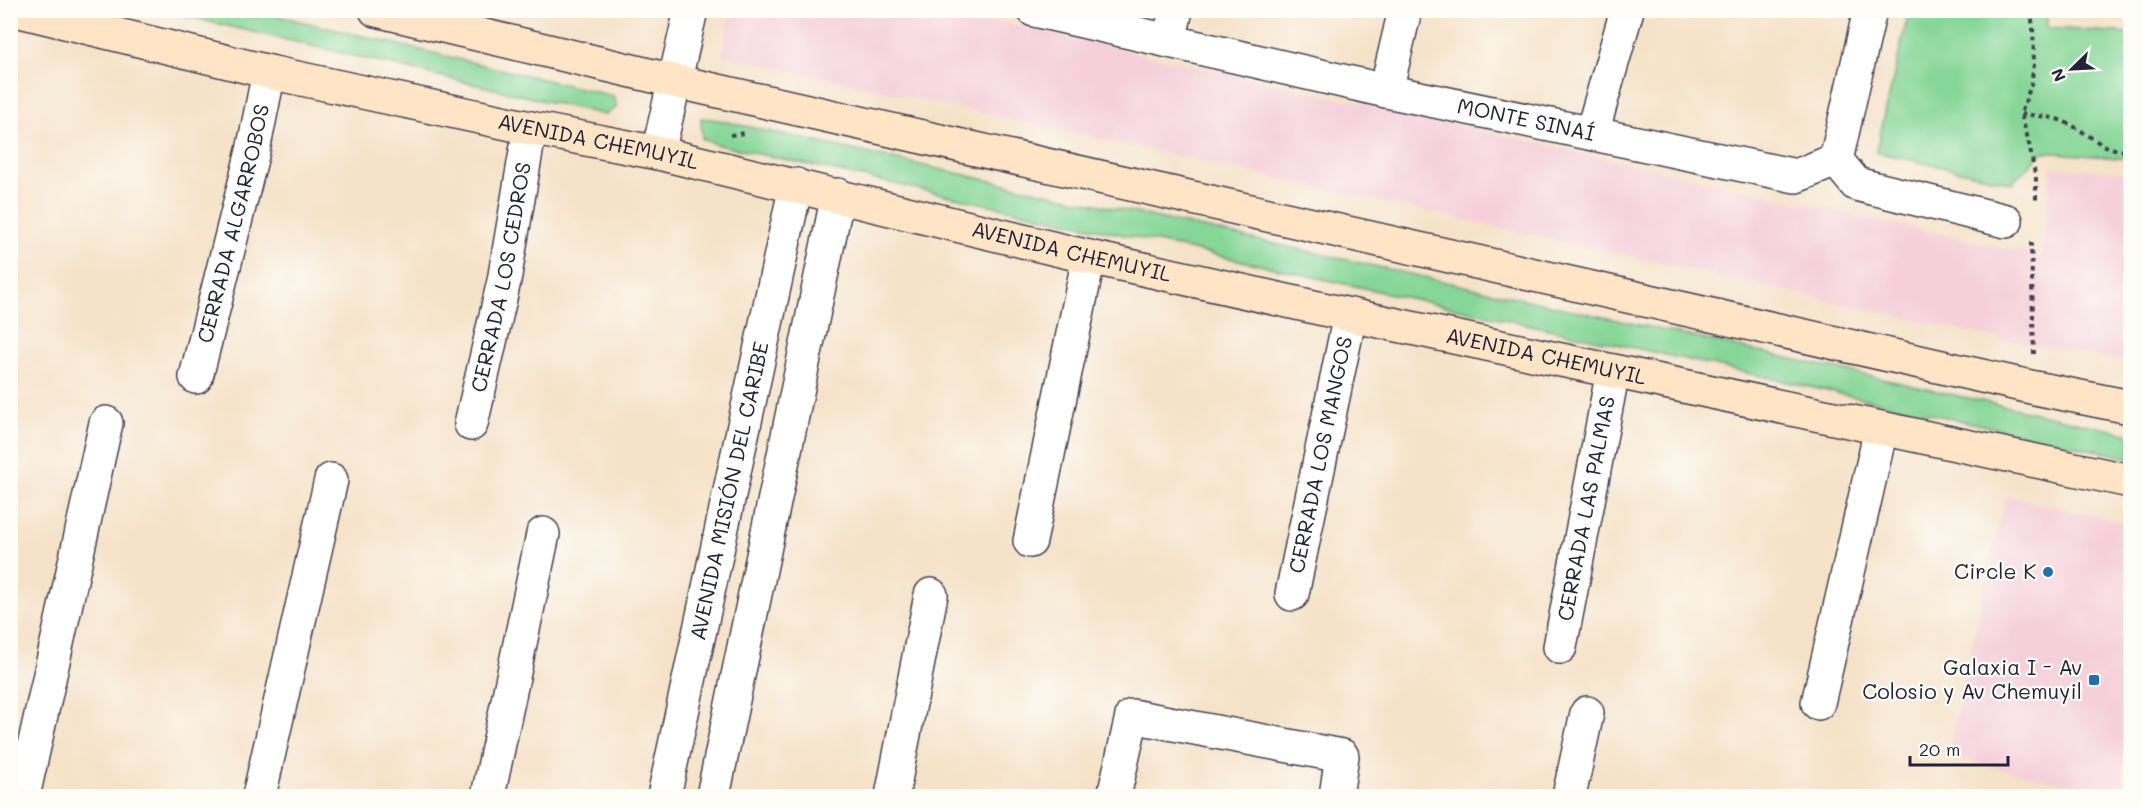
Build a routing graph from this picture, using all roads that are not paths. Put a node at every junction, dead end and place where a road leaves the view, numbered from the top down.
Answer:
1 (16, 10) edge
2 (376, 10) edge
3 (691, 10) edge
4 (1034, 10) edge
5 (1405, 10) edge
6 (1626, 10) edge
7 (1870, 10) edge
8 (1173, 26) edge
9 (269, 72) junction
10 (674, 81) junction
11 (1386, 91) junction
12 (530, 128) junction
13 (1593, 133) junction
14 (657, 153) junction
15 (1836, 160) junction
16 (796, 185) junction
17 (838, 195) junction
18 (2006, 221) dead end
19 (1089, 257) junction
20 (1350, 315) junction
21 (1613, 371) junction
22 (196, 377) dead end
23 (2130, 407) edge
24 (106, 423) dead end
25 (471, 424) dead end
26 (1881, 429) junction
27 (331, 480) dead end
28 (2130, 481) edge
29 (543, 534) dead end
30 (1030, 541) dead end
31 (1292, 594) dead end
32 (931, 595) dead end
33 (1560, 647) dead end
34 (1818, 703) dead end
35 (1587, 713) dead end
36 (23, 796) edge
37 (259, 796) edge
38 (488, 796) edge
39 (664, 796) edge
40 (713, 796) edge
41 (892, 796) edge
42 (1114, 796) edge
43 (1336, 796) edge
44 (1569, 796) edge

1 - 9 main road, AVENIDA CHEMUYIL
2 - 10 main road
3 - 10 street
4 - 8 street, MONTE SINAÍ
5 - 11 street
6 - 13 street
7 - 15 street
8 - 11 street, MONTE SINAÍ
9 - 12 main road, AVENIDA CHEMUYIL
9 - 22 street, CERRADA ALGARROBOS
10 - 14 street
10 - 23 main road
11 - 13 street, MONTE SINAÍ
12 - 14 main road, AVENIDA CHEMUYIL
12 - 25 street, CERRADA LOS CEDROS
13 - 15 street, MONTE SINAÍ
14 - 16 main road, AVENIDA CHEMUYIL
15 - 18 street
16 - 17 main road, AVENIDA CHEMUYIL
16 - 39 street, AVENIDA MISIÓN DEL CARIBE
17 - 19 main road, AVENIDA CHEMUYIL
17 - 40 street
19 - 20 main road, AVENIDA CHEMUYIL
19 - 30 street
20 - 21 main road, AVENIDA CHEMUYIL
20 - 31 street, CERRADA LOS MANGOS
21 - 26 main road, AVENIDA CHEMUYIL
21 - 33 street, CERRADA LAS PALMAS
24 - 36 street
26 - 28 main road, AVENIDA CHEMUYIL
26 - 34 street
27 - 37 street
29 - 38 street
32 - 41 street
35 - 44 street
42 - 43 street

